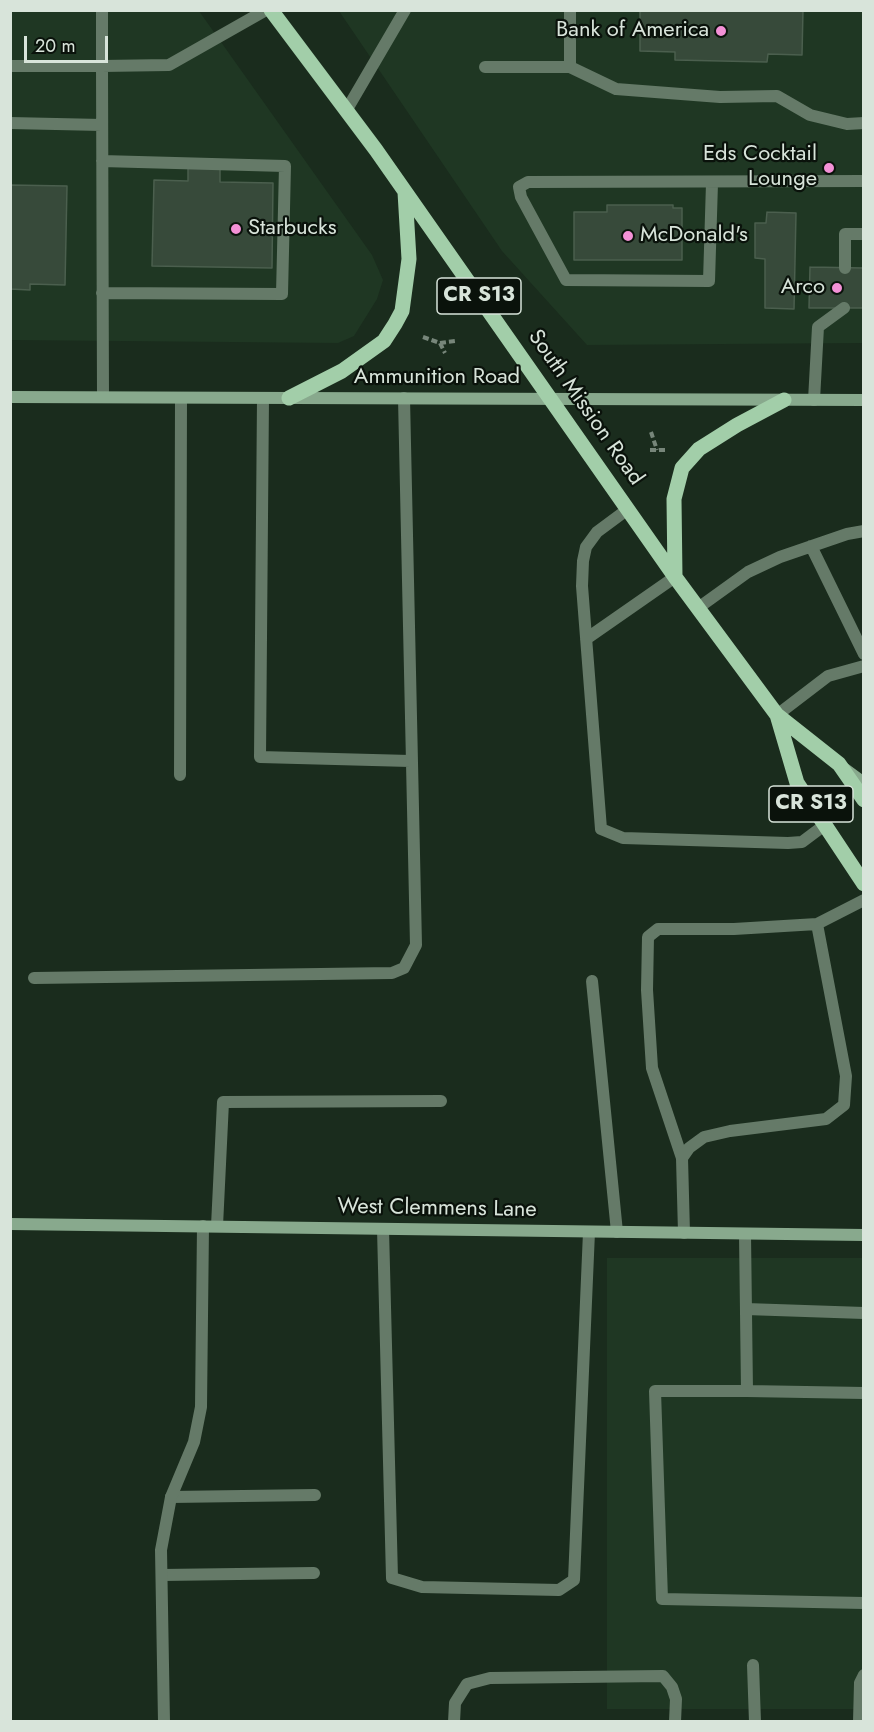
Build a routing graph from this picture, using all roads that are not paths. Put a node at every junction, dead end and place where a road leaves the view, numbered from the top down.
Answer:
1 (102, 10) edge
2 (266, 10) edge
3 (271, 10) edge
4 (405, 10) edge
5 (570, 10) edge
6 (10, 66) edge
7 (102, 66) junction
8 (485, 67) dead end
9 (570, 67) junction
10 (346, 111) junction
11 (10, 123) edge
12 (864, 123) edge
13 (102, 124) junction
14 (102, 161) junction
15 (864, 181) edge
16 (712, 183) junction
17 (405, 192) junction
18 (864, 234) edge
19 (845, 268) dead end
20 (102, 293) junction
21 (844, 308) dead end
22 (10, 397) edge
23 (103, 397) junction
24 (181, 398) junction
25 (263, 398) junction
26 (289, 398) junction
27 (404, 398) junction
28 (552, 400) junction
29 (784, 400) junction
30 (814, 400) junction
31 (864, 400) edge
32 (628, 509) junction
33 (864, 531) edge
34 (811, 546) junction
35 (675, 577) junction
36 (698, 608) junction
37 (586, 639) junction
38 (864, 654) edge
39 (864, 666) edge
40 (777, 715) junction
41 (410, 761) junction
42 (839, 764) junction
43 (180, 775) dead end
44 (864, 783) edge
45 (864, 800) edge
46 (826, 824) junction
47 (864, 884) edge
48 (864, 900) edge
49 (817, 924) junction
50 (34, 978) dead end
51 (592, 981) dead end
52 (441, 1101) dead end
53 (682, 1158) junction
54 (10, 1224) edge
55 (203, 1226) junction
56 (217, 1226) junction
57 (383, 1229) junction
58 (589, 1232) junction
59 (617, 1232) junction
60 (684, 1233) junction
61 (745, 1234) junction
62 (864, 1235) edge
63 (746, 1310) junction
64 (864, 1313) edge
65 (747, 1391) junction
66 (864, 1393) edge
67 (315, 1495) dead end
68 (171, 1497) junction
69 (314, 1573) dead end
70 (162, 1575) junction
71 (864, 1603) edge
72 (753, 1665) dead end
73 (864, 1675) edge
74 (164, 1722) edge
75 (454, 1722) edge
76 (675, 1722) edge
77 (755, 1722) edge
78 (859, 1722) edge

1 - 7 street
2 - 7 street
3 - 10 main road, South Mission Road / CR S13
4 - 10 street
5 - 9 street
6 - 7 street
7 - 13 street
8 - 9 street
9 - 12 street
10 - 17 main road, South Mission Road / CR S13
11 - 13 street
13 - 14 street
14 - 20 street
14 - 20 street
15 - 16 street
16 - 16 street
17 - 26 main road
17 - 28 main road, South Mission Road / CR S13
18 - 19 street
20 - 23 street
21 - 30 street
22 - 23 main road, Ammunition Road
23 - 24 main road, Ammunition Road
24 - 25 main road, Ammunition Road
24 - 43 street
25 - 26 main road, Ammunition Road
25 - 41 street
26 - 27 main road, Ammunition Road
27 - 28 main road, Ammunition Road
27 - 41 street
28 - 29 main road, Ammunition Road
28 - 32 main road, South Mission Road / CR S13
29 - 30 main road, Ammunition Road
29 - 35 main road
30 - 31 main road, Ammunition Road
32 - 35 main road, South Mission Road / CR S13
32 - 37 street
33 - 34 street
34 - 36 street
34 - 38 street
35 - 36 main road, South Mission Road / CR S13
35 - 37 street
36 - 40 main road, South Mission Road / CR S13
37 - 46 street
39 - 40 street
40 - 42 main road, South Mission Road / CR S13
40 - 46 main road, South Mission Road / CR S13
41 - 50 street
42 - 44 main road
42 - 45 main road, South Mission Road / CR S13
46 - 47 main road, South Mission Road / CR S13
48 - 49 street
49 - 53 street
49 - 53 street
51 - 59 street
52 - 56 street
53 - 60 street
54 - 55 main road, West Clemmens Lane
55 - 56 main road, West Clemmens Lane
55 - 68 street
56 - 57 main road, West Clemmens Lane
57 - 58 main road, West Clemmens Lane
57 - 58 street
58 - 59 main road, West Clemmens Lane
59 - 60 main road, West Clemmens Lane
60 - 61 main road, West Clemmens Lane
61 - 62 main road, West Clemmens Lane
61 - 63 street
63 - 64 street
63 - 65 street
65 - 66 street
65 - 71 street
67 - 68 street
68 - 70 street
69 - 70 street
70 - 74 street
72 - 77 street
73 - 78 street
75 - 76 street

